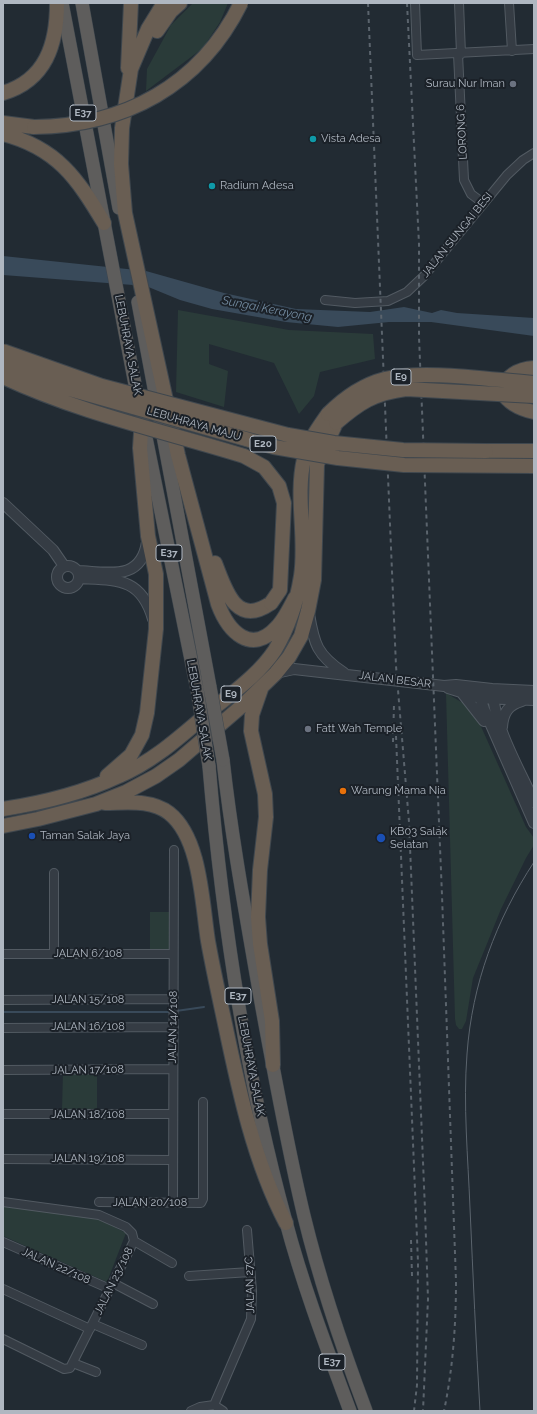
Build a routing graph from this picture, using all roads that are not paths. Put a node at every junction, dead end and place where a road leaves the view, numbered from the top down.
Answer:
1 (57, 3) edge
2 (62, 3) edge
3 (82, 3) edge
4 (131, 3) edge
5 (164, 3) edge
6 (180, 3) edge
7 (241, 3) edge
8 (415, 3) edge
9 (459, 3) edge
10 (509, 3) edge
11 (534, 49) edge
12 (512, 51) junction
13 (460, 54) junction
14 (128, 90) junction
15 (3, 93) edge
16 (3, 123) edge
17 (3, 134) edge
18 (534, 153) edge
19 (112, 166) junction
20 (483, 203) junction
21 (125, 213) junction
22 (104, 223) junction
23 (325, 300) dead end
24 (3, 351) edge
25 (3, 364) edge
26 (534, 368) edge
27 (3, 377) edge
28 (534, 383) edge
29 (164, 394) junction
30 (534, 396) edge
31 (534, 412) edge
32 (142, 417) junction
33 (162, 436) junction
34 (534, 451) edge
35 (534, 466) edge
36 (3, 503) edge
37 (198, 524) junction
38 (148, 536) junction
39 (309, 553) junction
40 (64, 566) junction
41 (78, 575) junction
42 (295, 598) junction
43 (308, 611) junction
44 (156, 628) junction
45 (276, 673) junction
46 (345, 674) junction
47 (444, 686) junction
48 (261, 687) junction
49 (534, 691) edge
50 (462, 693) junction
51 (480, 693) junction
52 (492, 694) junction
53 (530, 700) edge
54 (498, 732) junction
55 (96, 785) junction
56 (534, 802) edge
57 (96, 804) junction
58 (3, 809) edge
59 (534, 823) edge
60 (3, 826) edge
61 (174, 850) dead end
62 (54, 873) dead end
63 (3, 954) edge
64 (54, 954) junction
65 (174, 954) junction
66 (3, 1000) edge
67 (174, 1003) junction
68 (174, 1023) junction
69 (3, 1028) edge
70 (273, 1065) junction
71 (172, 1069) junction
72 (3, 1070) edge
73 (203, 1102) dead end
74 (3, 1114) edge
75 (172, 1114) junction
76 (3, 1159) edge
77 (174, 1160) junction
78 (3, 1202) edge
79 (99, 1202) dead end
80 (173, 1203) junction
81 (99, 1214) joint
82 (286, 1223) junction
83 (247, 1230) dead end
84 (134, 1241) junction
85 (3, 1242) edge
86 (172, 1263) dead end
87 (250, 1272) junction
88 (189, 1276) dead end
89 (111, 1286) junction
90 (3, 1289) edge
91 (153, 1304) dead end
92 (91, 1327) junction
93 (3, 1339) edge
94 (142, 1345) dead end
95 (74, 1363) junction
96 (96, 1372) dead end
97 (214, 1405) junction
98 (191, 1411) edge
99 (223, 1411) edge
100 (350, 1411) edge
101 (366, 1411) edge

1 - 15 highway
2 - 22 highway, LEBUHRAYA SALAK / E37
3 - 19 highway, LEBUHRAYA SALAK / E37
4 - 14 highway
5 - 14 highway
6 - 14 highway
7 - 16 highway, bridge
8 - 13 street
9 - 13 street, LORONG 6
10 - 12 street
11 - 12 street
12 - 13 street
13 - 20 street, LORONG 6
14 - 21 highway
17 - 22 highway
18 - 20 street, JALAN SUNGAI BESI
19 - 21 highway
19 - 33 highway, LEBUHRAYA SALAK / E37
20 - 23 street, JALAN SUNGAI BESI
21 - 29 highway
22 - 32 highway, LEBUHRAYA SALAK / E37
24 - 34 highway, LEBUHRAYA MAJU / E20, bridge
25 - 35 highway, LEBUHRAYA MAJU / E20, bridge
26 - 31 highway
27 - 37 highway, bridge
28 - 39 highway, E9, bridge
29 - 33 highway
29 - 37 highway
30 - 39 highway, E9, bridge
32 - 38 highway
32 - 82 highway, LEBUHRAYA SALAK / E37, bridge
33 - 70 highway, LEBUHRAYA SALAK / E37, bridge
36 - 40 street
37 - 42 highway
38 - 41 street
38 - 44 highway
39 - 42 highway, E9
39 - 43 highway, E9
40 - 41 street
40 - 41 street
41 - 44 street
42 - 55 highway, E9
43 - 45 highway, E9
43 - 46 street, JALAN BESAR
44 - 55 highway
45 - 46 street, JALAN BESAR
45 - 48 highway, E9
46 - 47 street, JALAN BESAR
47 - 50 street, JALAN BESAR
47 - 51 street, JALAN BESAR
48 - 57 highway, E9
48 - 70 highway
49 - 52 street, JALAN BESAR
50 - 51 street, JALAN BESAR
50 - 54 street
51 - 52 street, JALAN BESAR
51 - 54 street
52 - 53 street, JALAN BESAR
52 - 54 street
53 - 54 street
54 - 56 street
54 - 59 street
55 - 58 highway, E9
57 - 60 highway, E9
57 - 82 highway
61 - 65 street, JALAN 14/108
62 - 64 street
63 - 64 street, JALAN 6/108
64 - 65 street, JALAN 6/108
65 - 67 street, JALAN 14/108
66 - 67 street, JALAN 15/108
67 - 68 street, JALAN 14/108
68 - 69 street, JALAN 16/108
68 - 71 street, JALAN 14/108
70 - 101 highway, LEBUHRAYA SALAK / E37
71 - 72 street, JALAN 17/108
71 - 75 street, JALAN 14/108
73 - 80 street, JALAN 20/108
74 - 75 street, JALAN 18/108
75 - 77 street, JALAN 14/108
76 - 77 street, JALAN 19/108
77 - 80 street, JALAN 14/108
78 - 81 street, JALAN 20/108
79 - 80 street, JALAN 20/108
81 - 84 street, JALAN 23/108
82 - 100 highway, LEBUHRAYA SALAK / E37
83 - 87 street, JALAN 27C
84 - 86 street
84 - 89 street, JALAN 23/108
85 - 89 street, JALAN 22/108
87 - 88 street
87 - 97 street, JALAN 27C
89 - 91 street, JALAN 22/108
89 - 92 street, JALAN 23/108
90 - 92 street
92 - 94 street
92 - 95 street, JALAN 23/108
93 - 95 street
95 - 96 street
97 - 98 street
97 - 99 street

